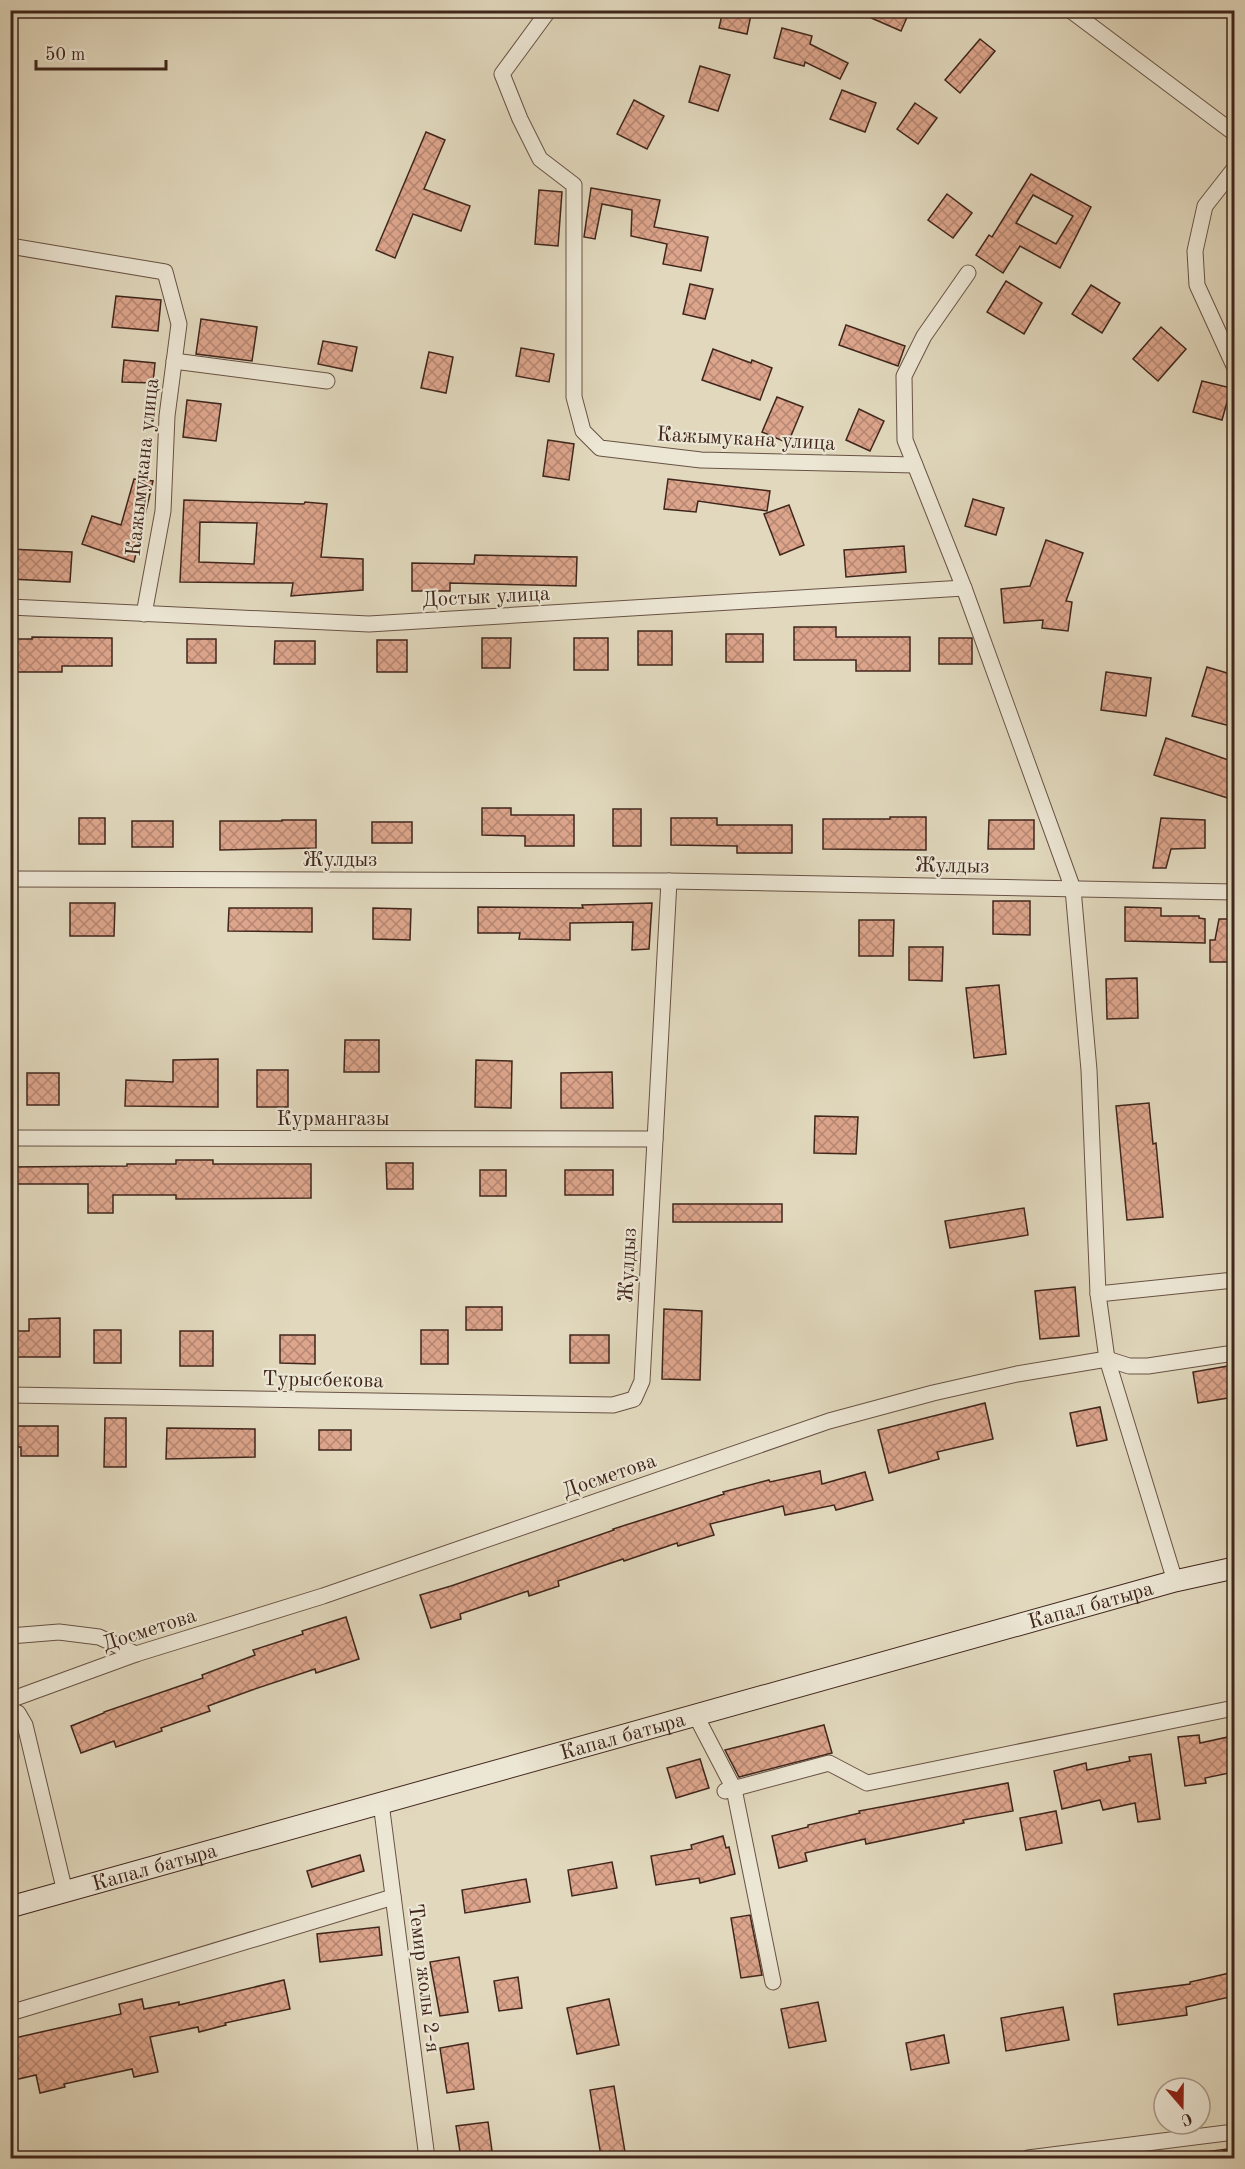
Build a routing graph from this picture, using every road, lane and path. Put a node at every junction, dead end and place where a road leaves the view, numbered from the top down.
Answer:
1 (549, 10) edge
2 (1070, 10) edge
3 (1234, 133) edge
4 (1234, 169) edge
5 (10, 246) edge
6 (968, 273) dead end
7 (174, 361) junction
8 (1234, 366) edge
9 (327, 381) dead end
10 (915, 465) junction
11 (964, 588) junction
12 (10, 607) edge
13 (144, 614) junction
14 (10, 879) edge
15 (669, 881) junction
16 (1073, 889) junction
17 (1234, 892) edge
18 (10, 1138) edge
19 (655, 1140) junction
20 (1234, 1280) edge
21 (1098, 1293) junction
22 (1234, 1353) edge
23 (1107, 1359) junction
24 (10, 1395) edge
25 (634, 1399) joint
26 (1234, 1568) edge
27 (1175, 1581) junction
28 (10, 1636) edge
29 (136, 1654) junction
30 (10, 1700) edge
31 (1234, 1708) edge
32 (10, 1710) edge
33 (696, 1716) junction
34 (729, 1790) junction
35 (381, 1803) junction
36 (65, 1892) junction
37 (393, 1897) junction
38 (10, 1907) edge
39 (772, 1982) dead end
40 (10, 2013) edge
41 (1234, 2132) edge
42 (427, 2158) edge
43 (1028, 2158) edge

1 - 10 street, Кажымукана улица
2 - 3 street
4 - 8 street
5 - 7 street, Кажымукана улица
6 - 10 street
7 - 9 street, Кажымукана улица
7 - 13 street, Кажымукана улица
10 - 11 street
11 - 13 street, Достык улица
11 - 16 street
12 - 13 street, Достык улица
14 - 15 street, Жулдыз
15 - 16 street, Жулдыз
15 - 19 street, Жулдыз
16 - 17 street, Жулдыз
16 - 21 street
18 - 19 street, Курмангазы
19 - 25 street, Жулдыз
20 - 21 street
21 - 23 street
22 - 23 street, Досметова
23 - 27 street
23 - 29 street, Досметова
24 - 25 street, Турысбекова
26 - 27 main road, Капал батыра
27 - 33 main road, Капал батыра
28 - 29 street
29 - 30 street, Досметова
31 - 34 street
32 - 36 street
33 - 34 street
33 - 35 main road, Капал батыра
34 - 39 street
35 - 36 main road, Капал батыра
35 - 37 street, Темир жолы 2-я
36 - 38 main road, Капал батыра
37 - 40 street
37 - 42 street, Темир жолы 2-я
41 - 43 street

